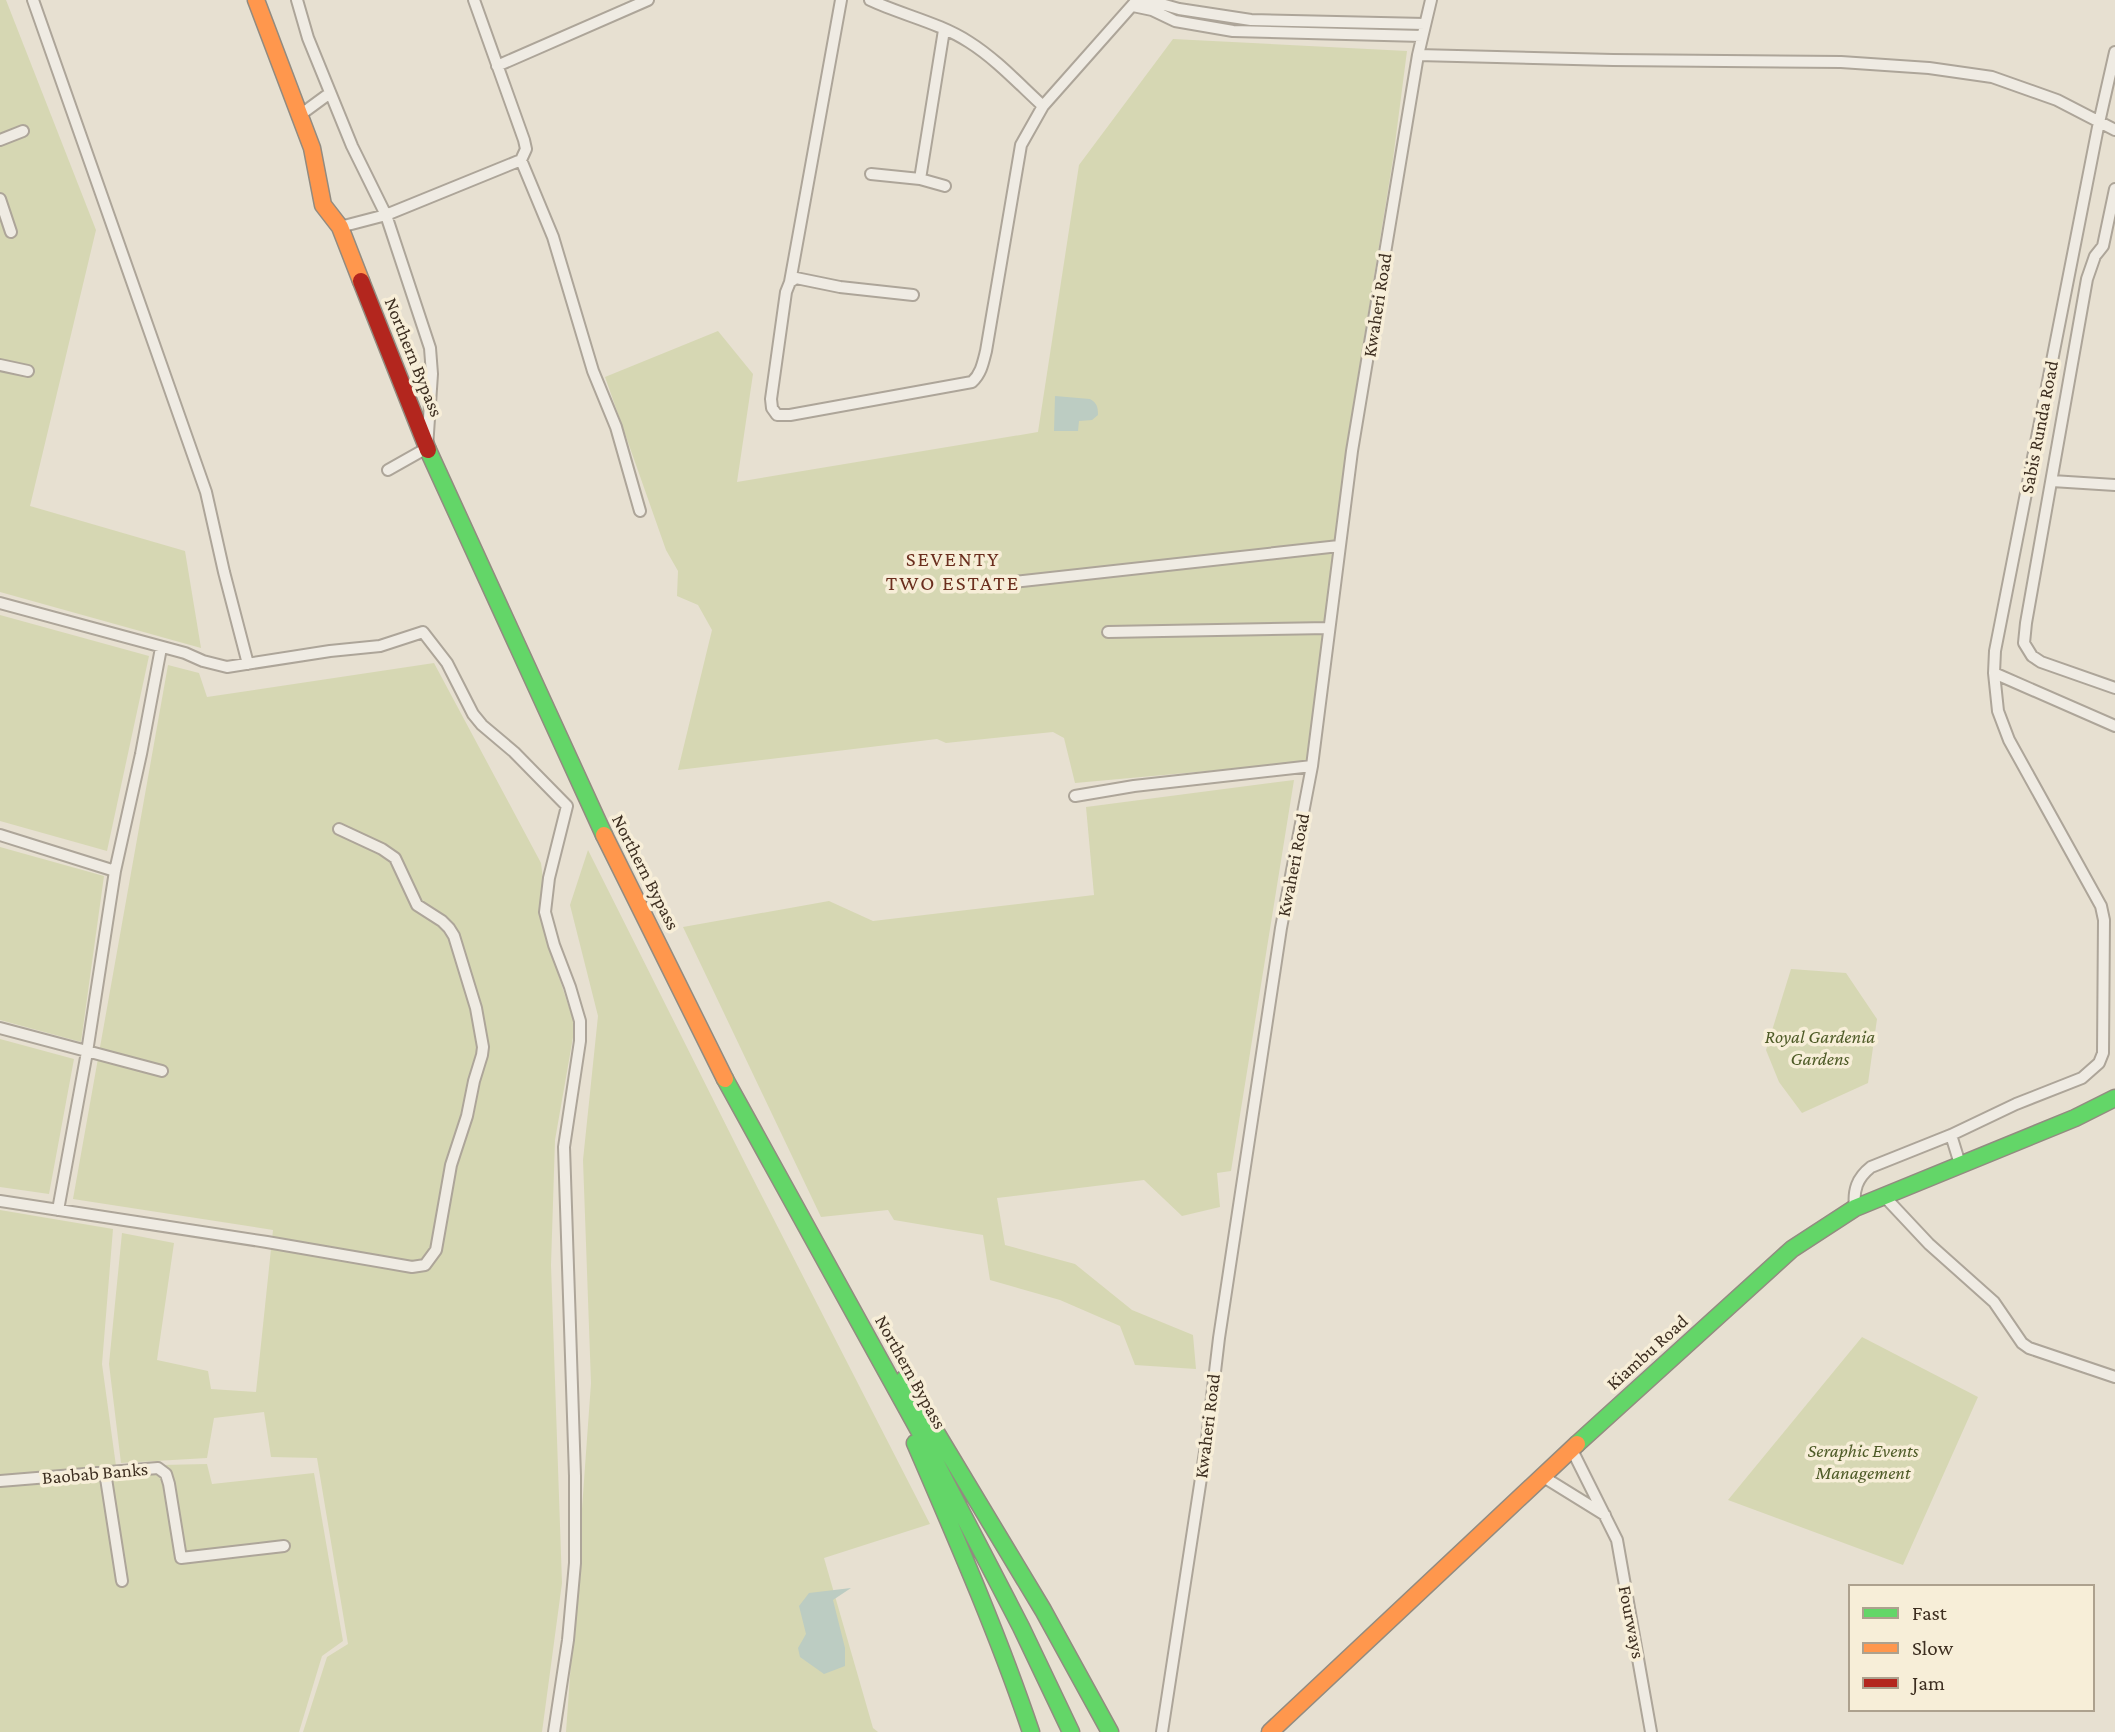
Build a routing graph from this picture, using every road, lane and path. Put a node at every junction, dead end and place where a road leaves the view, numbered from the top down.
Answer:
1 (33, 0) edge
2 (256, 0) edge
3 (297, 0) edge
4 (474, 0) edge
5 (648, 0) edge
6 (841, 0) edge
7 (870, 0) edge
8 (1431, 0) edge
9 (1130, 6) junction
10 (1234, 18) junction
11 (1425, 24) junction
12 (944, 30) junction
13 (1233, 31) junction
14 (1422, 36) junction
15 (2115, 52) edge
16 (1418, 55) junction
17 (497, 66) junction
18 (330, 93) junction
19 (1043, 106) junction
20 (300, 115) junction
21 (2099, 120) junction
22 (2115, 130) edge
23 (23, 131) dead end
24 (0, 140) edge
25 (521, 160) junction
26 (871, 174) dead end
27 (920, 179) junction
28 (945, 186) dead end
29 (2115, 189) edge
30 (0, 199) edge
31 (386, 215) junction
32 (340, 227) junction
33 (11, 232) dead end
34 (790, 282) junction
35 (913, 295) dead end
36 (0, 365) edge
37 (28, 371) dead end
38 (427, 448) junction
39 (388, 470) dead end
40 (2052, 481) junction
41 (2115, 485) edge
42 (640, 511) dead end
43 (1339, 546) junction
44 (987, 585) dead end
45 (0, 603) edge
46 (1329, 628) junction
47 (1108, 632) dead end
48 (161, 648) junction
49 (248, 664) junction
50 (1994, 673) junction
51 (2115, 688) edge
52 (2115, 726) edge
53 (1312, 766) junction
54 (1075, 796) dead end
55 (586, 799) junction
56 (567, 806) junction
57 (339, 829) dead end
58 (0, 835) edge
59 (115, 871) junction
60 (0, 1028) edge
61 (87, 1052) junction
62 (162, 1071) dead end
63 (2115, 1098) edge
64 (1951, 1135) junction
65 (1960, 1164) junction
66 (1883, 1195) junction
67 (0, 1201) edge
68 (1854, 1208) junction
69 (58, 1210) junction
70 (843, 1293) junction
71 (2115, 1377) edge
72 (894, 1384) junction
73 (1572, 1450) junction
74 (105, 1472) junction
75 (1542, 1476) junction
76 (0, 1481) edge
77 (1605, 1515) junction
78 (284, 1546) dead end
79 (122, 1581) dead end
80 (554, 1732) edge
81 (1031, 1732) edge
82 (1071, 1732) edge
83 (1110, 1732) edge
84 (1162, 1732) edge
85 (1270, 1732) edge
86 (1651, 1732) edge

1 - 49 street
2 - 20 main road, Northern Bypass
3 - 18 street
4 - 17 street
5 - 17 street
6 - 34 street
7 - 12 street
8 - 11 street, Kwaheri Road
9 - 10 street
9 - 13 street
9 - 19 street
10 - 11 street
10 - 13 street
11 - 14 street, Kwaheri Road
12 - 19 street
12 - 27 street
13 - 14 street
14 - 16 street, Kwaheri Road
15 - 21 street, Sabis Runda Road
16 - 21 street
16 - 43 street, Kwaheri Road
17 - 25 street
18 - 20 street
18 - 31 street
19 - 34 street
20 - 32 main road, Northern Bypass
21 - 22 street
21 - 50 street, Sabis Runda Road
23 - 24 street
25 - 31 street
25 - 42 street
26 - 27 street
27 - 28 street
29 - 40 street
30 - 33 street
31 - 32 street
31 - 38 street
32 - 38 main road, Northern Bypass
34 - 35 street
36 - 37 street
38 - 39 street
38 - 55 main road, Northern Bypass
40 - 41 street
40 - 51 street
43 - 44 street
43 - 46 street, Kwaheri Road
45 - 48 street
46 - 47 street
46 - 53 street, Kwaheri Road
48 - 49 street
48 - 59 street
49 - 56 street
50 - 52 street
50 - 64 street, Sabis Runda Road
53 - 54 street
53 - 84 street, Kwaheri Road
55 - 56 street
55 - 70 main road, Northern Bypass
56 - 80 street
57 - 69 street
58 - 59 street
59 - 61 street
60 - 61 street
61 - 62 street
61 - 69 street
63 - 65 main road, Kiambu Road
64 - 65 street
64 - 68 street, Sabis Runda Road
65 - 66 main road, Kiambu Road
66 - 68 main road, Kiambu Road
66 - 71 street
67 - 69 street
68 - 73 main road, Kiambu Road
70 - 72 main road, Northern Bypass
70 - 83 main road
72 - 81 main road
72 - 82 main road, Northern Bypass
73 - 75 main road, Kiambu Road
73 - 77 street, Fourways
74 - 76 street, Baobab Banks
74 - 78 street, Baobab Banks
74 - 79 street
75 - 77 street
75 - 85 main road, Kiambu Road
77 - 86 street, Fourways

